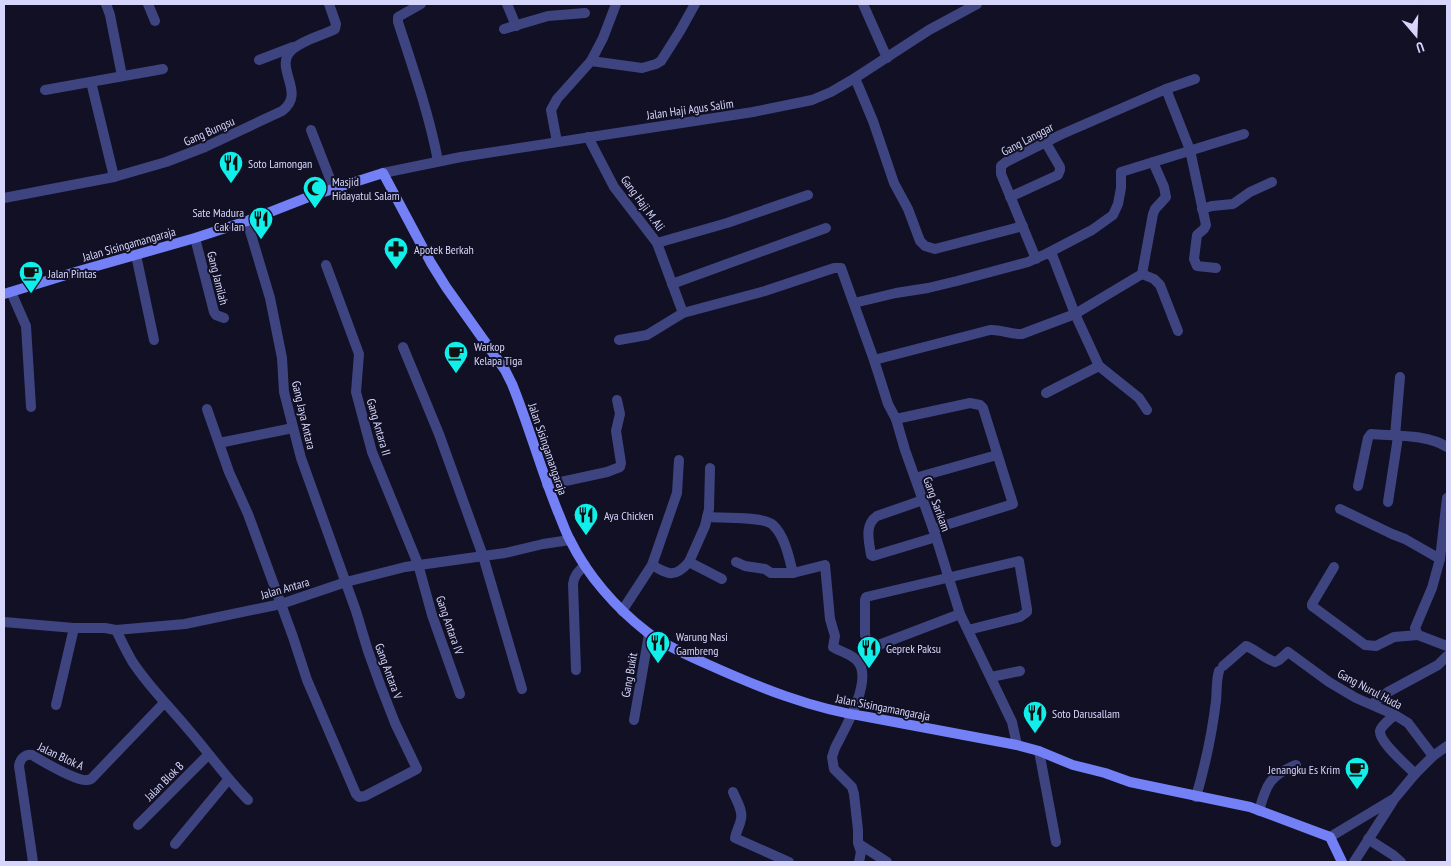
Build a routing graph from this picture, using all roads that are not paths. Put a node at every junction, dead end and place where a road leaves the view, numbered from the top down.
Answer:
1 (106, 4) edge
2 (148, 4) edge
3 (329, 4) edge
4 (421, 4) edge
5 (507, 4) edge
6 (616, 4) edge
7 (695, 4) edge
8 (863, 4) edge
9 (977, 4) edge
10 (585, 13) dead end
11 (155, 21) dead end
12 (516, 26) junction
13 (504, 29) dead end
14 (296, 46) junction
15 (887, 58) junction
16 (259, 60) dead end
17 (591, 60) junction
18 (163, 69) dead end
19 (122, 76) junction
20 (855, 78) junction
21 (1196, 79) dead end
22 (91, 82) junction
23 (1166, 89) junction
24 (45, 90) dead end
25 (311, 130) dead end
26 (1244, 134) dead end
27 (588, 137) junction
28 (558, 142) junction
29 (1046, 143) junction
30 (1190, 150) junction
31 (438, 161) junction
32 (1153, 162) junction
33 (384, 173) junction
34 (114, 177) junction
35 (1272, 182) dead end
36 (334, 189) junction
37 (808, 195) dead end
38 (1010, 197) junction
39 (4, 198) edge
40 (1202, 209) junction
41 (247, 221) junction
42 (1023, 226) junction
43 (826, 228) dead end
44 (196, 238) junction
45 (657, 243) junction
46 (1048, 253) junction
47 (136, 255) junction
48 (1036, 259) junction
49 (326, 266) dead end
50 (1216, 268) dead end
51 (1142, 274) junction
52 (672, 284) junction
53 (8, 293) edge
54 (854, 303) junction
55 (683, 313) junction
56 (1075, 314) junction
57 (224, 318) dead end
58 (1178, 331) dead end
59 (154, 340) dead end
60 (619, 340) dead end
61 (403, 347) dead end
62 (874, 360) junction
63 (1099, 366) junction
64 (1400, 377) dead end
65 (1046, 393) dead end
66 (617, 400) dead end
67 (31, 406) dead end
68 (207, 408) dead end
69 (1147, 410) dead end
70 (896, 419) junction
71 (293, 428) junction
72 (1396, 436) junction
73 (219, 443) junction
74 (1447, 447) edge
75 (997, 455) junction
76 (680, 460) dead end
77 (710, 468) dead end
78 (915, 478) junction
79 (547, 485) junction
80 (1358, 486) dead end
81 (1447, 498) edge
82 (924, 500) junction
83 (1388, 502) dead end
84 (1340, 509) dead end
85 (707, 517) junction
86 (934, 533) junction
87 (570, 540) junction
88 (483, 556) junction
89 (1440, 559) junction
90 (689, 562) junction
91 (736, 562) dead end
92 (418, 564) junction
93 (585, 565) junction
94 (652, 565) junction
95 (1334, 567) dead end
96 (793, 573) junction
97 (722, 578) dead end
98 (948, 578) junction
99 (346, 582) junction
100 (281, 604) junction
101 (622, 612) junction
102 (960, 614) junction
103 (4, 622) edge
104 (74, 628) junction
105 (116, 630) junction
106 (968, 630) junction
107 (649, 634) junction
108 (1418, 635) junction
109 (1447, 646) edge
110 (1447, 656) edge
111 (576, 670) dead end
112 (1020, 670) dead end
113 (991, 677) junction
114 (522, 689) dead end
115 (460, 694) dead end
116 (164, 703) junction
117 (1372, 704) junction
118 (56, 705) dead end
119 (854, 715) junction
120 (1395, 715) junction
121 (634, 720) dead end
122 (1017, 745) junction
123 (1447, 746) edge
124 (1038, 751) junction
125 (208, 755) junction
126 (1433, 756) junction
127 (1296, 765) dead end
128 (1415, 774) junction
129 (228, 780) junction
130 (733, 792) dead end
131 (1196, 797) junction
132 (1395, 798) junction
133 (248, 800) dead end
134 (1255, 809) junction
135 (138, 825) dead end
136 (1330, 837) junction
137 (1368, 839) junction
138 (1056, 842) dead end
139 (858, 843) junction
140 (175, 844) dead end
141 (33, 862) edge
142 (788, 862) edge
143 (859, 862) edge
144 (887, 862) edge
145 (1342, 862) edge
146 (1354, 862) edge
147 (1401, 862) edge

1 - 19 street
2 - 11 street
3 - 14 street
4 - 31 street
5 - 12 street
6 - 17 street
7 - 17 street
8 - 15 street
9 - 15 street, Jalan Haji Agus Salim
10 - 12 street
12 - 13 street
14 - 16 street
14 - 34 street, Gang Bungsu
15 - 20 street, Jalan Haji Agus Salim
17 - 28 street
18 - 19 street
19 - 22 street
20 - 27 street, Jalan Haji Agus Salim
20 - 42 street
21 - 23 street, Gang Langgar
22 - 24 street
22 - 34 street
23 - 29 street, Gang Langgar
23 - 30 street
25 - 36 street
26 - 30 street
27 - 28 street, Jalan Haji Agus Salim
27 - 45 street, Gang Haji M. Ali
28 - 31 street, Jalan Haji Agus Salim
29 - 38 street, Gang Langgar
29 - 38 street
30 - 32 street
30 - 40 street
31 - 33 street, Jalan Haji Agus Salim
32 - 46 street
32 - 51 street
33 - 36 main road, Jalan Sisingamangaraja
33 - 79 main road, Jalan Sisingamangaraja
34 - 39 street, Gang Bungsu
35 - 40 street
36 - 41 main road, Jalan Sisingamangaraja
37 - 45 street
38 - 42 street, Gang Langgar
40 - 50 street
41 - 44 main road, Jalan Sisingamangaraja
41 - 71 street, Gang Jaya Antara
42 - 48 street, Gang Langgar
43 - 52 street
44 - 47 main road, Jalan Sisingamangaraja
44 - 57 street, Gang Jamilah
45 - 52 street, Gang Haji M. Ali
46 - 48 street
46 - 56 street
47 - 53 main road, Jalan Sisingamangaraja
47 - 59 street
48 - 54 street
49 - 92 street, Gang Antara II
51 - 56 street
51 - 58 street
52 - 55 street, Gang Haji M. Ali
53 - 67 street
54 - 55 street, Gang Sarikam
54 - 62 street, Gang Sarikam
55 - 60 street
56 - 62 street
56 - 63 street
61 - 88 street
62 - 70 street, Gang Sarikam
63 - 65 street
63 - 69 street
64 - 72 street
66 - 79 street
68 - 73 street
70 - 75 street
70 - 78 street, Gang Sarikam
71 - 73 street
71 - 99 street, Gang Jaya Antara
72 - 74 street
72 - 80 street
72 - 83 street
73 - 100 street
75 - 78 street
75 - 86 street
76 - 94 street
77 - 85 street
78 - 82 street, Gang Sarikam
79 - 87 main road, Jalan Sisingamangaraja
81 - 89 street
82 - 86 street, Gang Sarikam
82 - 86 street
84 - 89 street
85 - 90 street
85 - 96 street
86 - 98 street, Gang Sarikam
87 - 88 street, Jalan Antara
87 - 93 main road, Jalan Sisingamangaraja
88 - 92 street, Jalan Antara
88 - 114 street
89 - 108 street
90 - 94 street
90 - 97 street
91 - 96 street
92 - 99 street, Jalan Antara
92 - 115 street, Gang Antara IV
93 - 101 main road, Jalan Sisingamangaraja
93 - 111 street
94 - 101 street
95 - 108 street
96 - 119 street
98 - 102 street, Gang Sarikam
98 - 102 street
98 - 106 street
99 - 100 street, Jalan Antara
99 - 100 street, Gang Antara V
100 - 105 street, Jalan Antara
101 - 107 main road, Jalan Sisingamangaraja
102 - 106 street, Gang Sarikam
103 - 104 street, Jalan Antara
104 - 105 street, Jalan Antara
104 - 118 street
105 - 116 street
106 - 113 street, Gang Sarikam
107 - 119 main road, Jalan Sisingamangaraja
107 - 121 street, Gang Bukit
108 - 109 street
110 - 117 street
112 - 113 street
113 - 122 street, Gang Sarikam
116 - 125 street
116 - 141 street, Jalan Blok A
117 - 120 street, Gang Nurul Huda
117 - 131 street, Gang Nurul Huda
119 - 122 main road, Jalan Sisingamangaraja
119 - 139 street
120 - 126 street, Gang Nurul Huda
120 - 128 street
122 - 124 main road, Jalan Sisingamangaraja
123 - 126 street
124 - 131 main road, Jalan Sisingamangaraja
124 - 138 street
125 - 129 street
125 - 135 street, Jalan Blok B
126 - 128 street
127 - 134 street
128 - 132 street
129 - 133 street
129 - 140 street
130 - 142 street
131 - 134 main road, Jalan Sisingamangaraja
132 - 136 street
132 - 137 street
134 - 136 main road, Jalan Sisingamangaraja
136 - 145 main road
137 - 146 street
137 - 147 street
139 - 143 street
139 - 144 street

